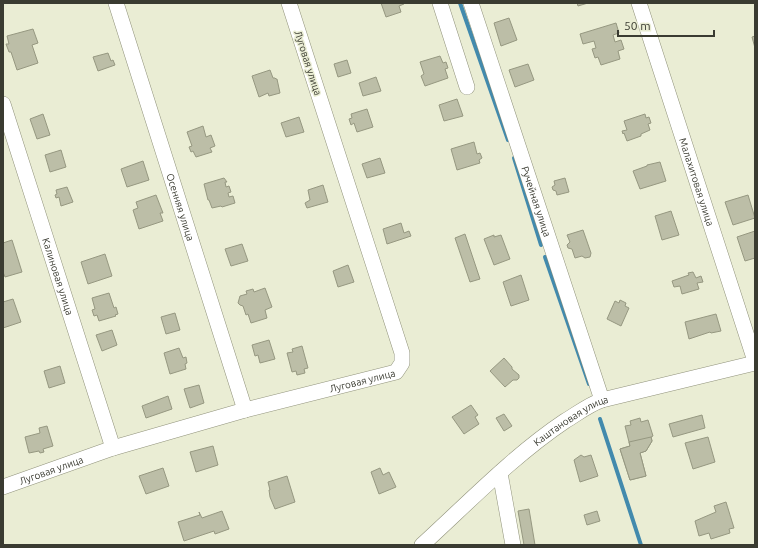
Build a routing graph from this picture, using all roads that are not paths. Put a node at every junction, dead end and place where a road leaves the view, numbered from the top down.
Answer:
1 (116, 3) edge
2 (289, 3) edge
3 (440, 3) edge
4 (471, 3) edge
5 (639, 3) edge
6 (467, 87) dead end
7 (3, 104) edge
8 (755, 362) edge
9 (602, 400) junction
10 (245, 410) junction
11 (113, 448) junction
12 (500, 473) junction
13 (3, 486) edge
14 (422, 545) edge
15 (513, 545) edge

1 - 10 street, Осенняя улица
2 - 10 street, Луговая улица
3 - 6 street
4 - 9 street, Ручейная улица
5 - 8 street, Малахитовая улица
7 - 11 street, Калиновая улица
8 - 9 street, Каштановая улица
9 - 12 street, Каштановая улица
10 - 11 street, Луговая улица
11 - 13 street, Луговая улица
12 - 14 street, Каштановая улица
12 - 15 street

